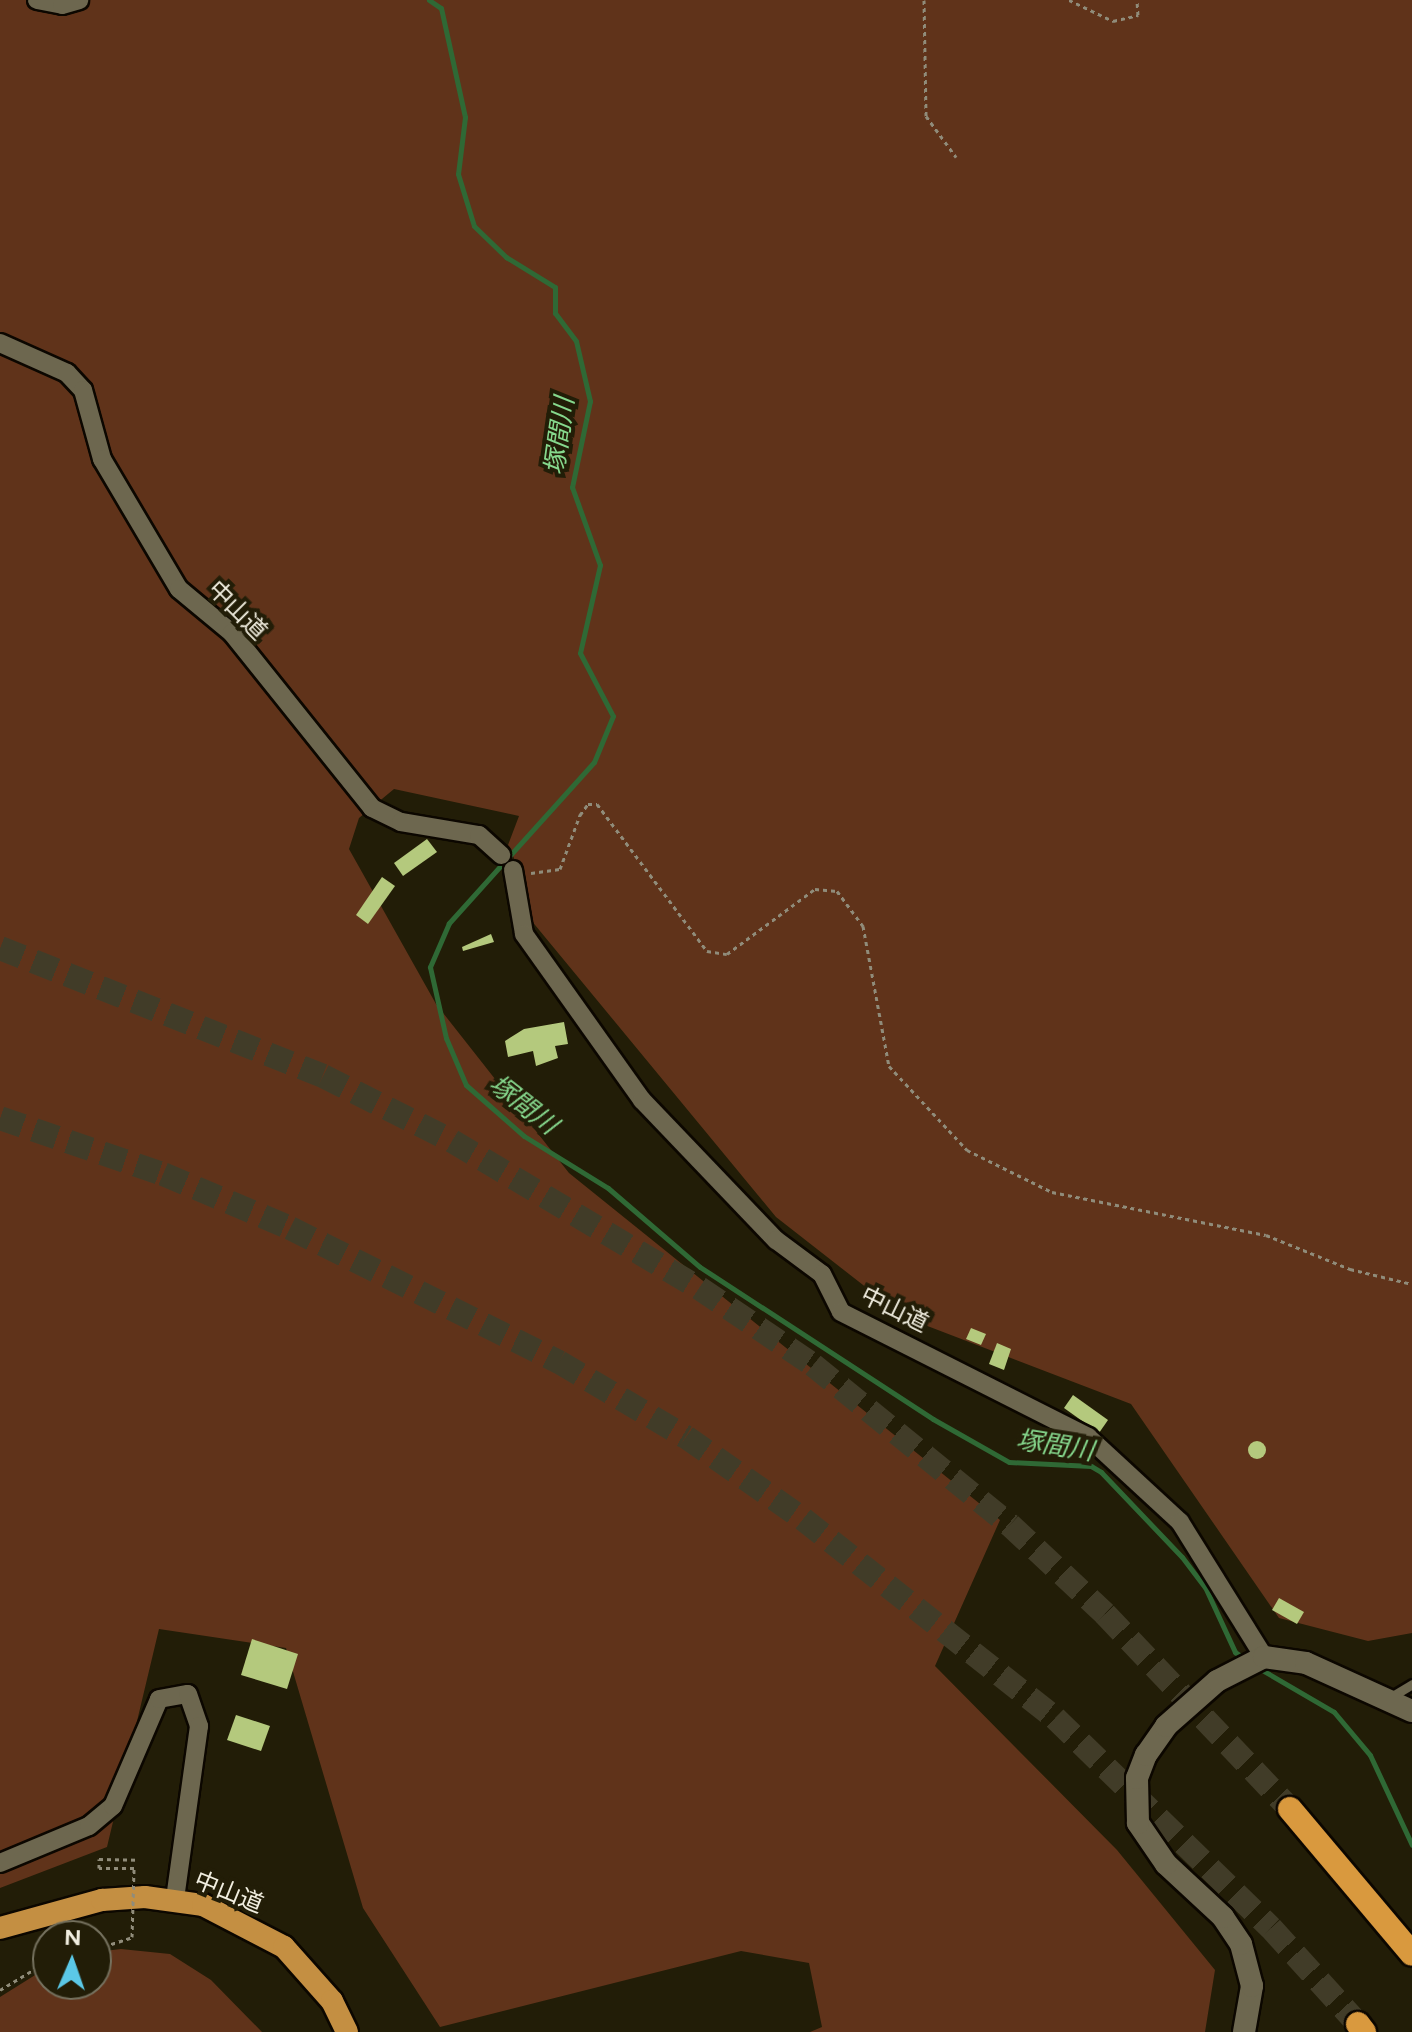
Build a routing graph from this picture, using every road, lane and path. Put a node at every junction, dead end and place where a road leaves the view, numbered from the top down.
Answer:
1 (37, 0) edge
2 (79, 0) edge
3 (924, 0) edge
4 (1069, 0) edge
5 (1137, 0) edge
6 (956, 157) dead end
7 (0, 343) edge
8 (508, 863) junction
9 (1412, 1284) edge
10 (1263, 1658) junction
11 (1412, 1684) edge
12 (1389, 1698) junction
13 (1412, 1711) edge
14 (1290, 1809) tunnel mouth
15 (138, 1860) dead end
16 (0, 1863) edge
17 (175, 1899) junction
18 (0, 1928) edge
19 (112, 1944) edge
20 (1412, 1954) edge
21 (32, 1971) edge
22 (0, 1990) edge
23 (347, 2032) edge
24 (1244, 2032) edge

1 - 2 street
3 - 6 path
4 - 5 path
7 - 8 street, 中山道
8 - 9 path
8 - 10 street, 中山道
10 - 12 street
10 - 24 street
11 - 12 lane
12 - 13 street
14 - 20 highway
15 - 19 path, bridge
16 - 17 street
17 - 18 highway, 中山道
17 - 23 highway, 中山道
21 - 22 path

